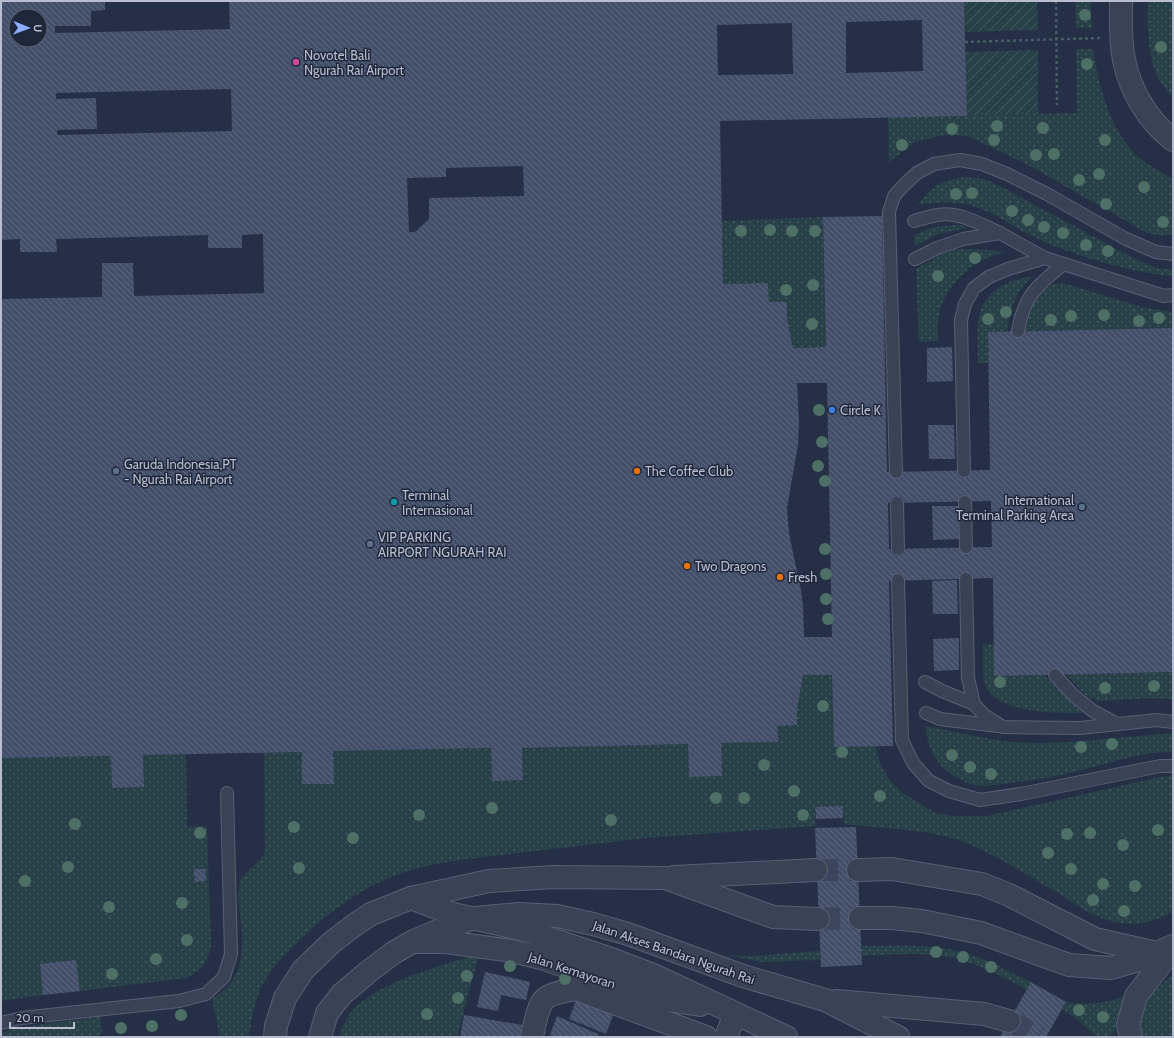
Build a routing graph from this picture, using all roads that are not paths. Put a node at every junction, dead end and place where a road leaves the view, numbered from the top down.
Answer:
1 (1121, 1) edge
2 (1173, 140) edge
3 (914, 221) dead end
4 (1000, 233) junction
5 (1173, 254) edge
6 (1045, 258) junction
7 (915, 259) dead end
8 (1064, 264) junction
9 (1173, 295) edge
10 (1018, 332) dead end
11 (964, 471) dead end
12 (896, 472) dead end
13 (965, 502) dead end
14 (897, 503) dead end
15 (966, 547) dead end
16 (898, 549) dead end
17 (966, 579) dead end
18 (898, 580) dead end
19 (1055, 675) dead end
20 (925, 682) dead end
21 (974, 704) junction
22 (926, 713) dead end
23 (1173, 722) edge
24 (1117, 724) junction
25 (1004, 727) junction
26 (1173, 766) edge
27 (227, 793) dead end
28 (816, 870) tunnel mouth
29 (858, 870) tunnel mouth
30 (665, 878) junction
31 (411, 898) junction
32 (474, 918) junction
33 (860, 918) tunnel mouth
34 (818, 919) tunnel mouth
35 (414, 941) junction
36 (1168, 949) edge
37 (825, 1000) junction
38 (732, 1012) junction
39 (1009, 1021) tunnel mouth
40 (1, 1023) edge
41 (274, 1037) edge
42 (320, 1037) edge
43 (532, 1037) edge
44 (706, 1037) edge
45 (726, 1037) edge
46 (786, 1037) edge
47 (898, 1037) edge
48 (1131, 1037) edge

1 - 2 street
3 - 4 lane
4 - 6 lane
4 - 7 lane
5 - 12 lane
6 - 8 lane
6 - 11 lane
8 - 9 lane
8 - 10 lane
13 - 15 lane
14 - 16 lane, bridge
17 - 21 lane
18 - 26 lane
19 - 24 lane
20 - 21 lane
21 - 25 lane
22 - 25 lane
23 - 24 lane
24 - 25 lane
27 - 40 lane
28 - 30 street
29 - 36 street
30 - 31 street
30 - 34 street
31 - 32 street
31 - 41 street
32 - 35 street
32 - 37 street, Jalan Akses Bandara Ngurah Rai
32 - 38 street, Jalan Kemayoran
33 - 36 street
35 - 38 street, Jalan Kemayoran
35 - 42 street
36 - 48 street
37 - 39 street, Jalan Akses Bandara Ngurah Rai
37 - 47 street, Jalan Akses Bandara Ngurah Rai
38 - 45 street
38 - 46 street, Jalan Kemayoran
43 - 44 street

